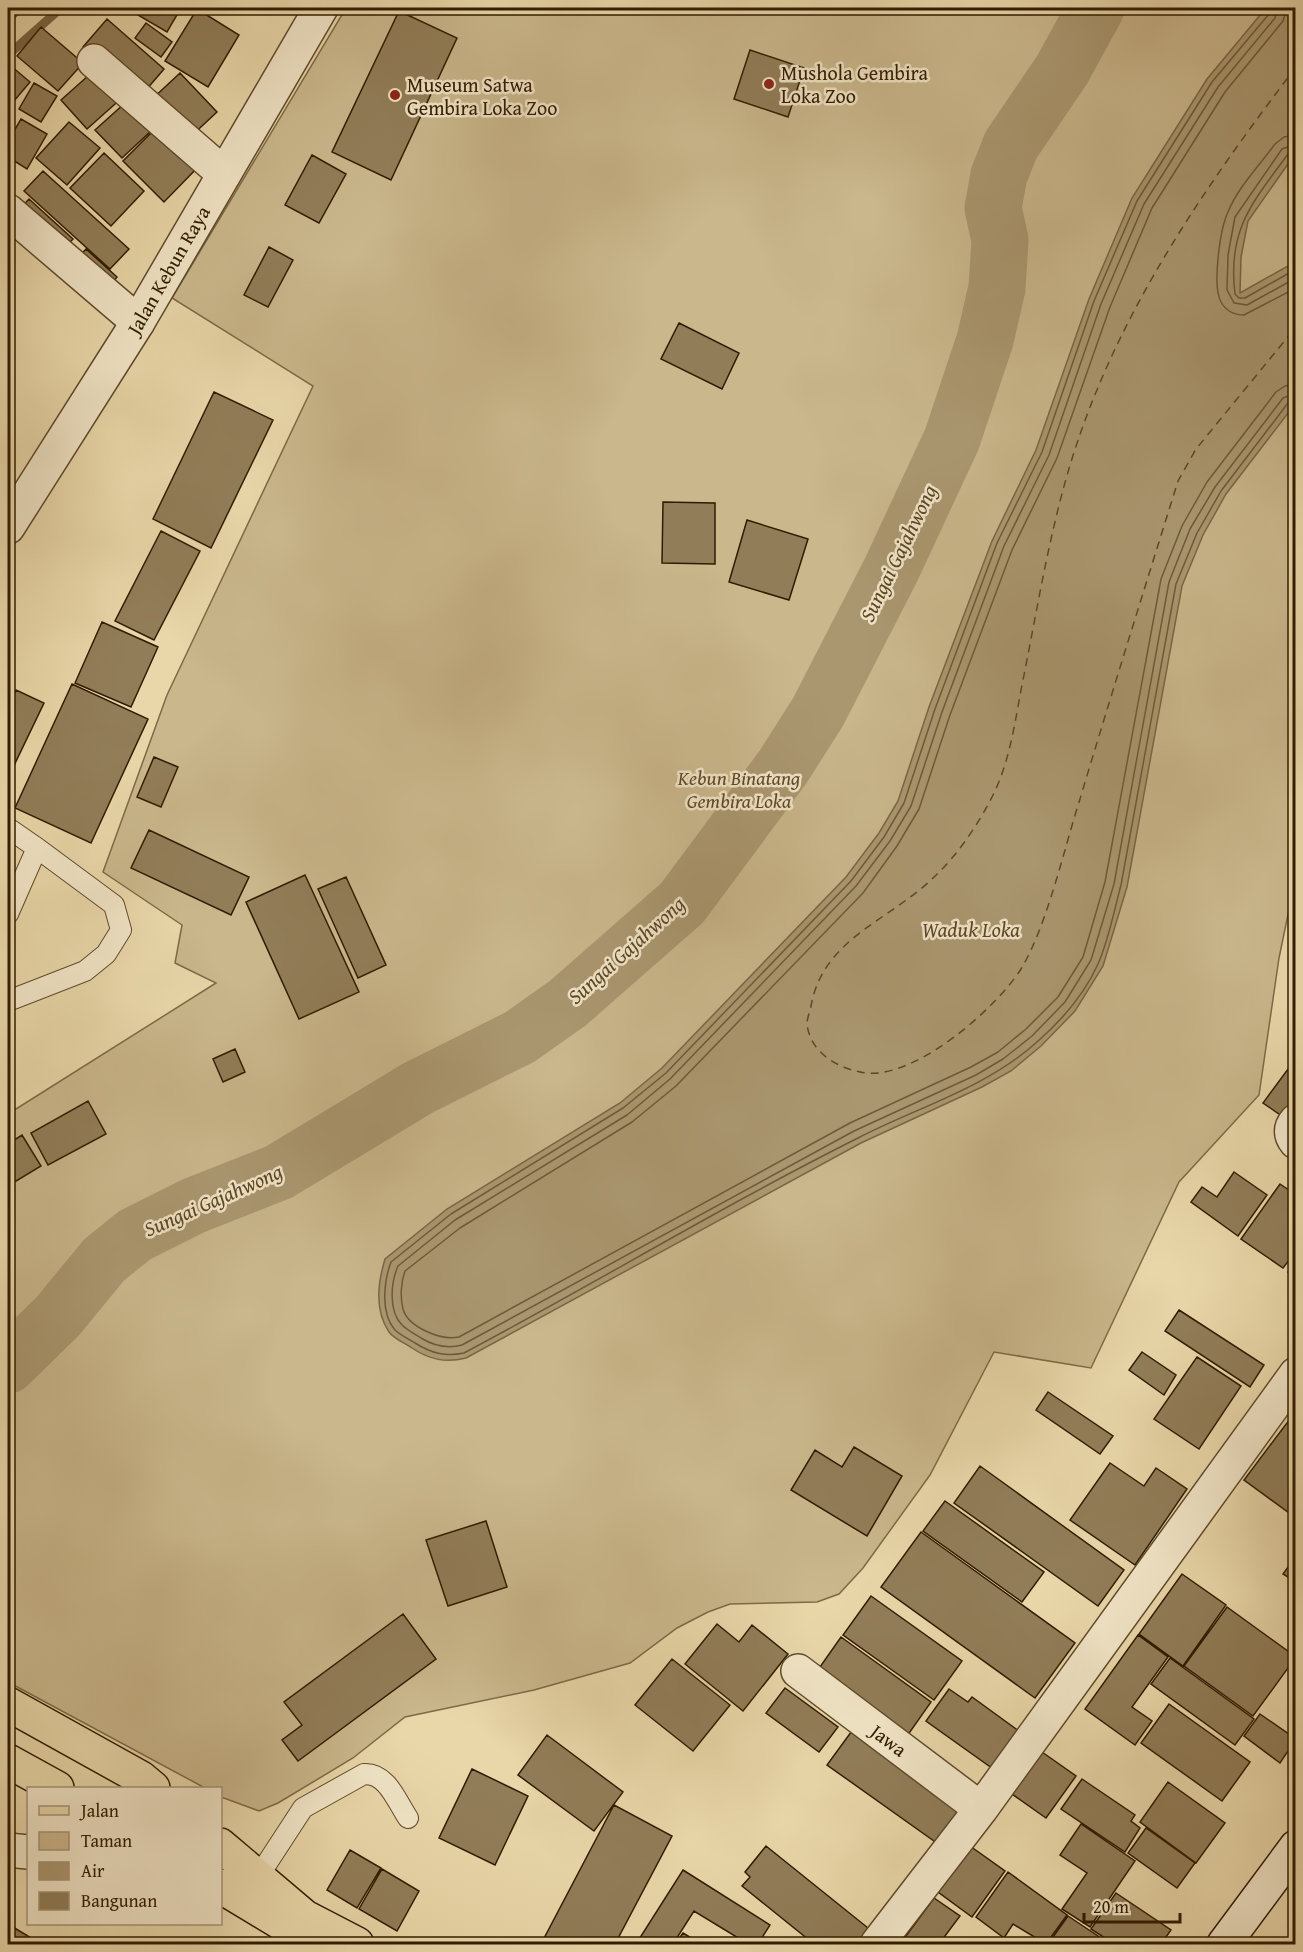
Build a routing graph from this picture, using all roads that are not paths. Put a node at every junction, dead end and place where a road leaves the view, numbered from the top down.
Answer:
1 (321, 8) edge
2 (94, 61) dead end
3 (224, 174) junction
4 (8, 211) edge
5 (138, 322) junction
6 (8, 527) edge
7 (8, 828) edge
8 (37, 848) junction
9 (8, 914) edge
10 (8, 1001) edge
11 (1296, 1121) edge
12 (1296, 1142) edge
13 (1296, 1374) edge
14 (798, 1671) dead end
15 (8, 1704) edge
16 (8, 1761) edge
17 (55, 1787) edge
18 (152, 1787) edge
19 (981, 1809) junction
20 (408, 1818) dead end
21 (222, 1847) edge
22 (1296, 1847) edge
23 (8, 1850) edge
24 (27, 1852) edge
25 (258, 1877) junction
26 (222, 1887) edge
27 (319, 1944) edge
28 (357, 1944) edge
29 (877, 1944) edge
30 (1224, 1944) edge

1 - 3 street, Jalan Kebun Raya
2 - 3 street
3 - 5 street, Jalan Kebun Raya
4 - 5 street
5 - 6 street, Jalan Kebun Raya
7 - 8 lane
8 - 9 lane
8 - 10 lane
11 - 12 street
13 - 19 street
14 - 19 street, Jawa
15 - 18 main road
16 - 17 main road
19 - 29 street
20 - 25 lane
21 - 25 main road
22 - 30 street
23 - 24 street
25 - 28 main road
26 - 27 main road

